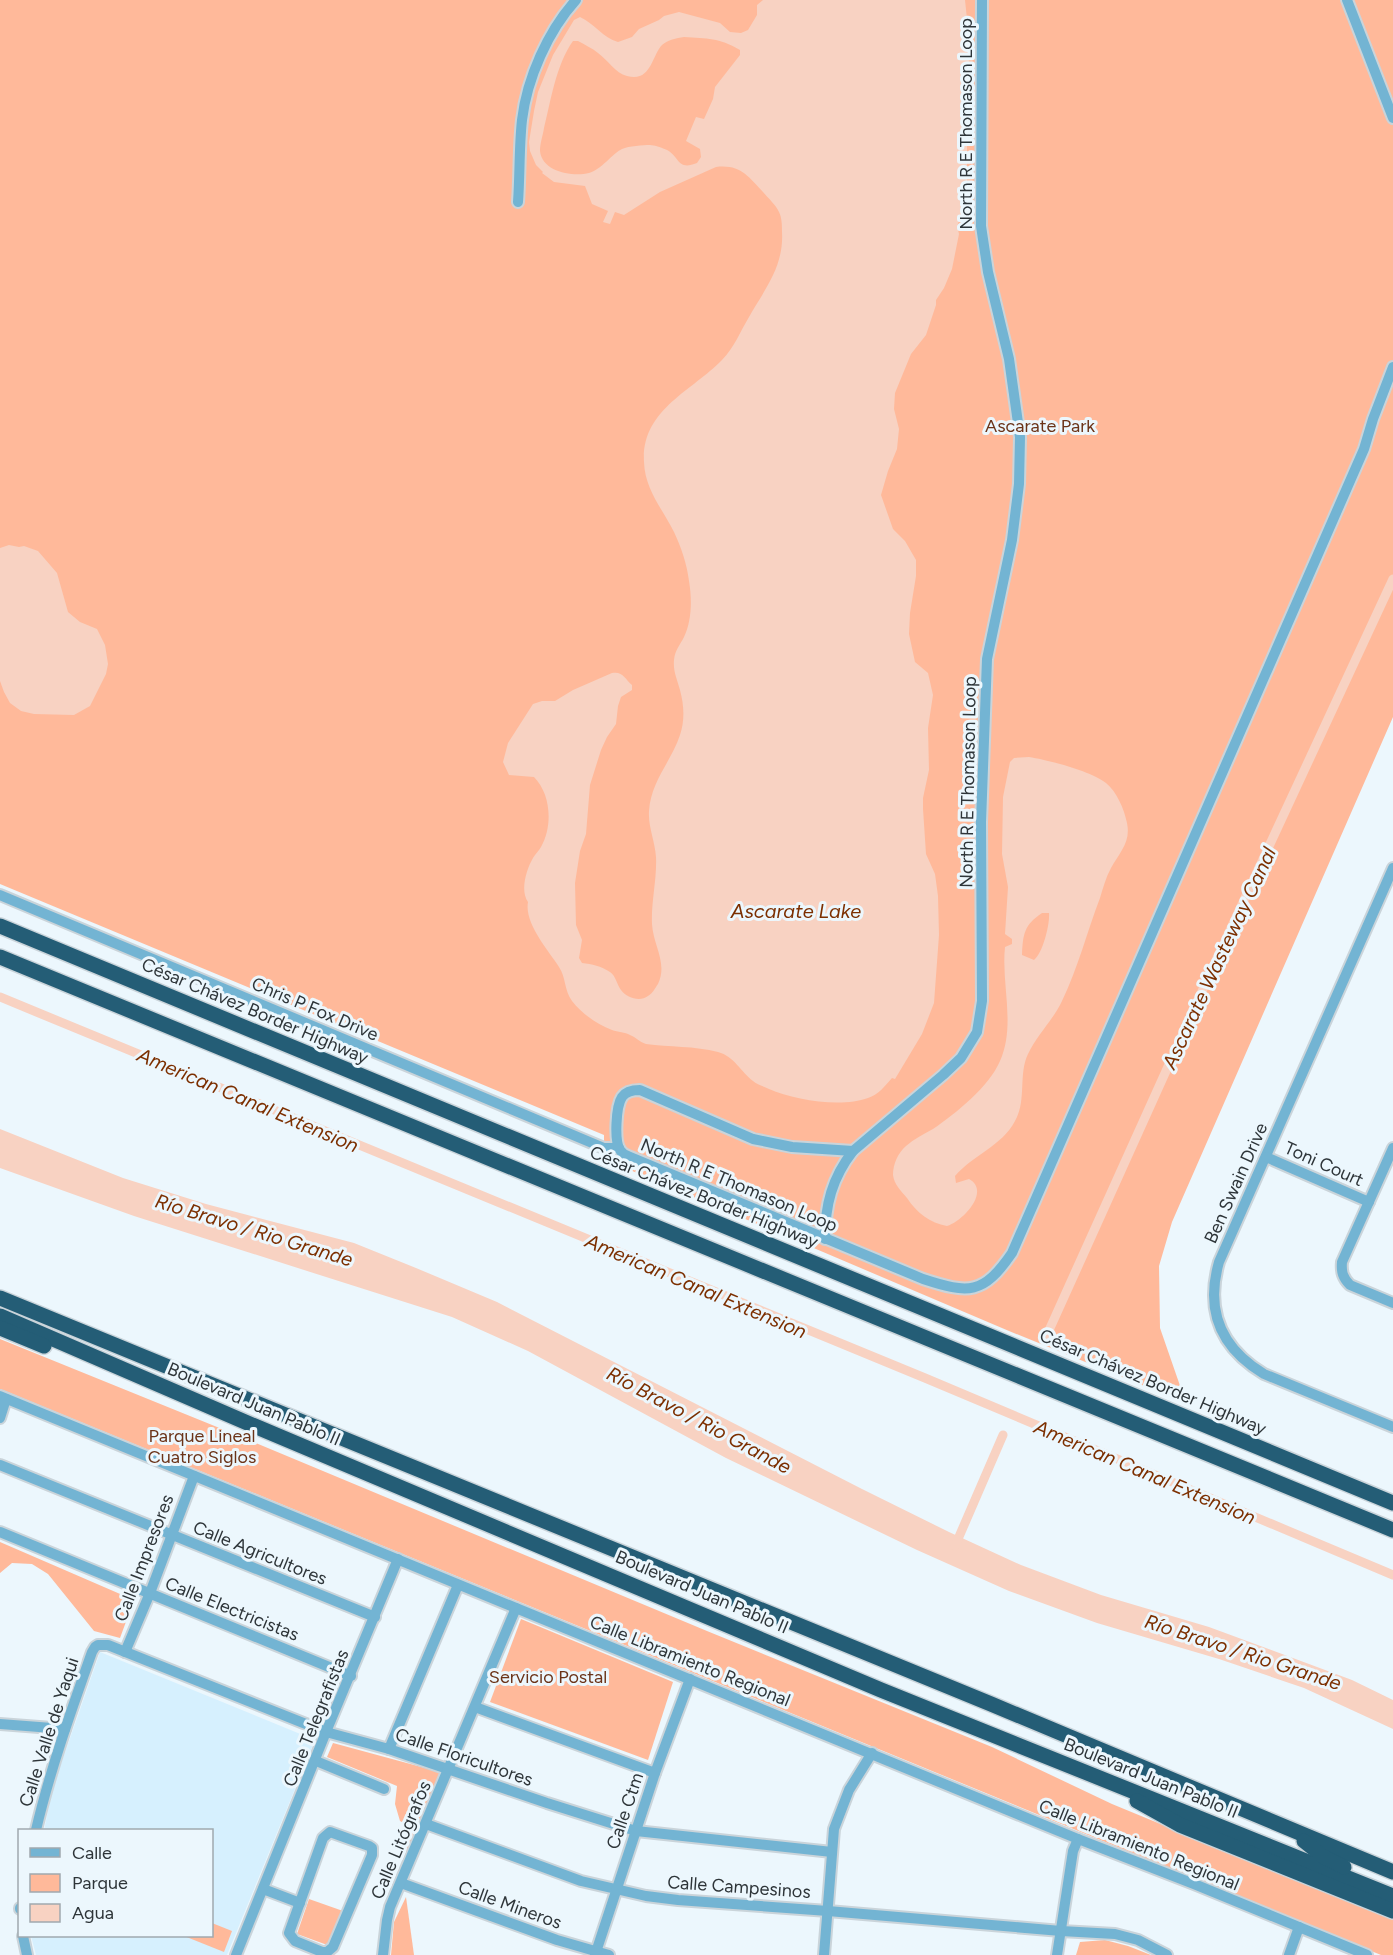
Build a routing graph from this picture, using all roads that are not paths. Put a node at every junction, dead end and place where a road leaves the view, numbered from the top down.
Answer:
1 (576, 0) edge
2 (982, 0) edge
3 (1347, 0) edge
4 (1393, 118) edge
5 (518, 202) dead end
6 (1393, 368) edge
7 (1393, 868) edge
8 (0, 895) edge
9 (0, 926) edge
10 (0, 957) edge
11 (619, 1148) junction
12 (1393, 1148) edge
13 (853, 1150) junction
14 (1266, 1157) junction
15 (1369, 1202) junction
16 (825, 1239) junction
17 (0, 1298) edge
18 (1393, 1303) edge
19 (0, 1316) edge
20 (0, 1328) edge
21 (82, 1351) junction
22 (3, 1398) edge
23 (0, 1418) edge
24 (1393, 1427) edge
25 (0, 1465) edge
26 (194, 1476) junction
27 (1393, 1503) edge
28 (1393, 1530) edge
29 (0, 1532) edge
30 (171, 1534) junction
31 (398, 1559) junction
32 (458, 1585) junction
33 (150, 1593) junction
34 (516, 1608) junction
35 (375, 1617) junction
36 (98, 1645) joint
37 (125, 1652) junction
38 (351, 1676) junction
39 (690, 1679) junction
40 (475, 1707) junction
41 (0, 1724) edge
42 (65, 1730) junction
43 (326, 1732) junction
44 (389, 1749) junction
45 (872, 1753) junction
46 (316, 1761) junction
47 (449, 1768) junction
48 (656, 1773) junction
49 (1097, 1778) junction
50 (384, 1789) dead end
51 (426, 1824) junction
52 (1287, 1828) junction
53 (36, 1829) edge
54 (636, 1831) junction
55 (1078, 1839) junction
56 (832, 1852) junction
57 (1393, 1872) edge
58 (401, 1883) junction
59 (263, 1889) junction
60 (616, 1890) junction
61 (1393, 1890) edge
62 (1393, 1896) edge
63 (300, 1903) junction
64 (828, 1911) junction
65 (1393, 1911) edge
66 (1299, 1927) junction
67 (1061, 1931) junction
68 (23, 1937) edge
69 (595, 1954) edge
70 (27, 1955) edge
71 (236, 1955) edge
72 (383, 1955) edge
73 (609, 1955) edge
74 (824, 1955) edge
75 (1057, 1955) edge
76 (1167, 1955) edge
77 (1289, 1955) edge
78 (1367, 1955) edge

1 - 5 street
2 - 13 street, North R E Thomason Loop
3 - 4 street
6 - 16 street, North R E Thomason Loop
7 - 14 street, Ben Swain Drive
8 - 11 street, Chris P Fox Drive
9 - 27 highway, César Chávez Border Highway
10 - 28 highway
11 - 13 street, North R E Thomason Loop
11 - 16 street, North R E Thomason Loop
12 - 15 street
13 - 16 street
14 - 15 street, Toni Court
14 - 24 street, Ben Swain Drive
15 - 18 street
17 - 52 highway, Boulevard Juan Pablo II
19 - 21 highway, Boulevard Juan Pablo II
20 - 21 highway
21 - 49 highway, Boulevard Juan Pablo II
22 - 23 street
22 - 26 street, Calle Libramiento Regional
25 - 30 street, Calle Agricultores
26 - 30 street, Calle Impresores
26 - 31 street, Calle Libramiento Regional
29 - 33 street, Calle Electricistas
30 - 33 street, Calle Impresores
30 - 35 street, Calle Agricultores
31 - 32 street, Calle Libramiento Regional
31 - 35 street, Calle Telegrafistas
32 - 34 street, Calle Libramiento Regional
32 - 44 street
33 - 37 street, Calle Impresores
33 - 38 street, Calle Electricistas
34 - 39 street, Calle Libramiento Regional
34 - 40 street, Calle Litógrafos
35 - 38 street, Calle Telegrafistas
36 - 37 street, Calle Floricultores
36 - 42 street, Calle Valle de Yaqui
37 - 43 street, Calle Floricultores
38 - 43 street, Calle Telegrafistas
39 - 45 street, Calle Libramiento Regional
39 - 48 street, Calle Ctm
40 - 47 street, Calle Litógrafos
40 - 48 street
41 - 42 street
42 - 53 street, Calle Valle de Yaqui
43 - 44 street, Calle Floricultores
43 - 46 street, Calle Telegrafistas
44 - 47 street, Calle Floricultores
45 - 55 street, Calle Libramiento Regional
45 - 56 street
46 - 50 street
46 - 59 street, Calle Telegrafistas
47 - 51 street, Calle Litógrafos
47 - 54 street, Calle Floricultores
48 - 54 street, Calle Ctm
49 - 62 highway, Boulevard Juan Pablo II
49 - 65 highway
51 - 58 street, Calle Litógrafos
51 - 60 street, Calle Campesinos
52 - 57 highway, Boulevard Juan Pablo II
52 - 61 highway
54 - 56 street, Calle Floricultores
54 - 60 street, Calle Ctm
55 - 66 street, Calle Libramiento Regional
55 - 67 street
56 - 64 street
58 - 69 street, Calle Mineros
58 - 72 street, Calle Litógrafos
59 - 63 street
59 - 71 street, Calle Telegrafistas
60 - 64 street, Calle Campesinos
60 - 69 street, Calle Ctm
63 - 63 street
64 - 67 street, Calle Campesinos
64 - 74 street
66 - 77 street
66 - 78 street, Calle Libramiento Regional
67 - 75 street
67 - 76 street, Calle Campesinos
68 - 70 street
69 - 73 street, Calle Mineros

